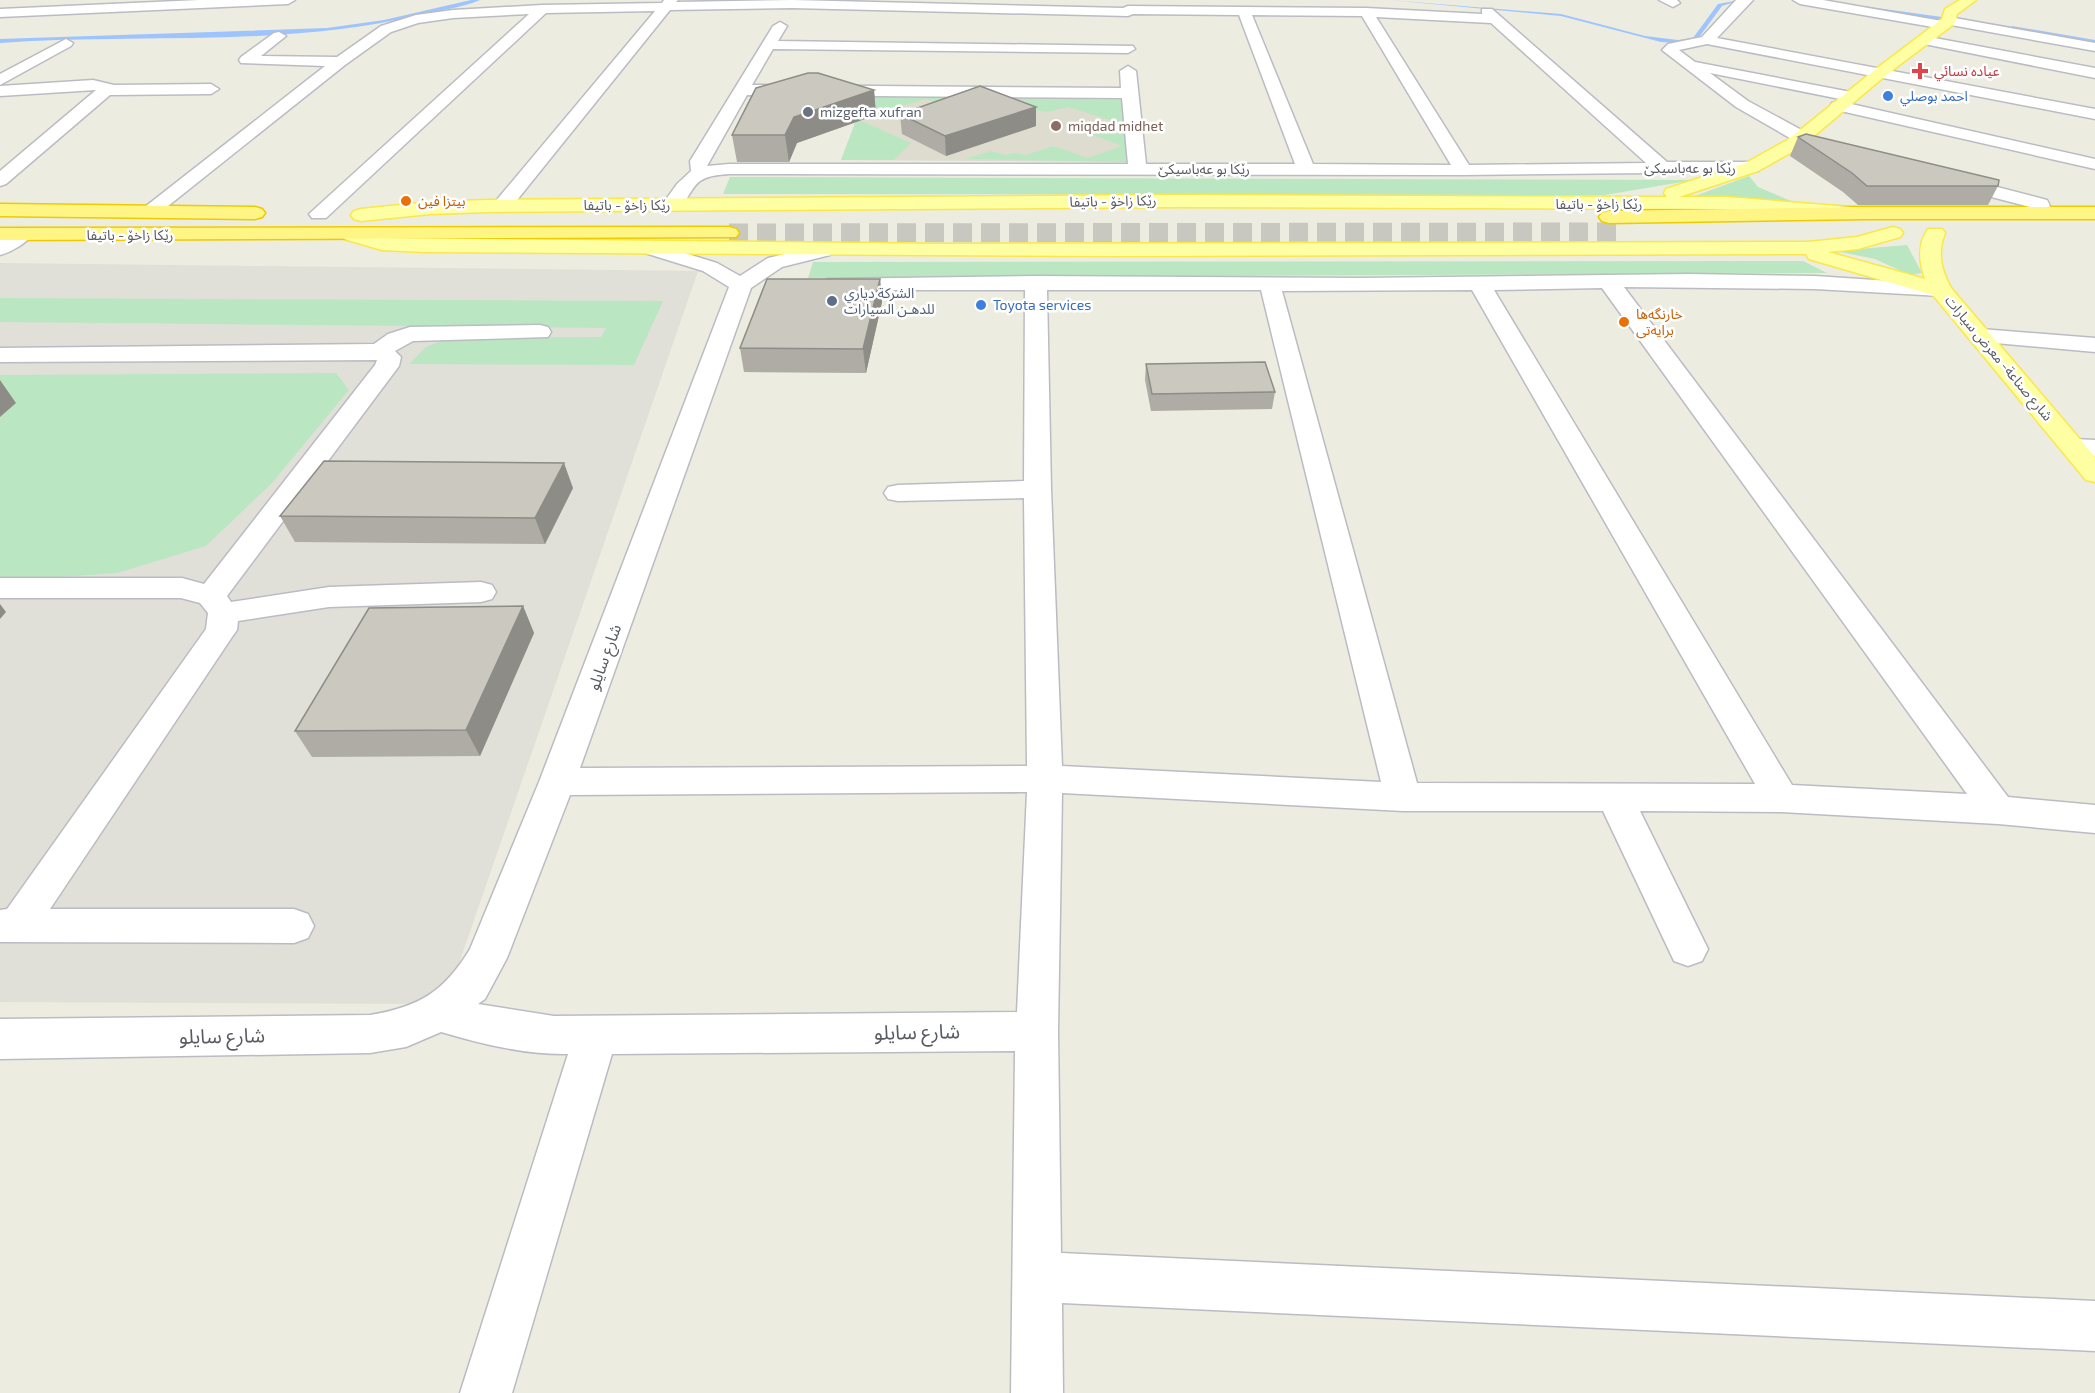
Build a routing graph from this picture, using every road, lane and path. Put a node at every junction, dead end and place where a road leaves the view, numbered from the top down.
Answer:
1 (288, 0) edge
2 (1746, 0) edge
3 (1800, 0) edge
4 (1969, 0) edge
5 (668, 3) edge
6 (69, 4) edge
7 (792, 4) junction
8 (872, 4) edge
9 (139, 6) junction
10 (1128, 7) edge
11 (542, 9) junction
12 (1244, 11) junction
13 (1366, 12) junction
14 (0, 13) edge
15 (1949, 17) junction
16 (118, 19) dead end
17 (2095, 34) edge
18 (279, 36) dead end
19 (1707, 40) junction
20 (1924, 40) junction
21 (66, 44) dead end
22 (770, 45) junction
23 (2095, 47) edge
24 (1128, 50) junction
25 (340, 63) junction
26 (1689, 64) junction
27 (77, 72) dead end
28 (1881, 72) junction
29 (2095, 73) edge
30 (0, 80) edge
31 (51, 87) junction
32 (212, 88) dead end
33 (107, 90) junction
34 (743, 90) junction
35 (0, 91) edge
36 (1129, 93) junction
37 (1844, 101) junction
38 (2095, 114) edge
39 (1798, 140) junction
40 (1818, 148) edge
41 (2095, 164) edge
42 (1661, 167) junction
43 (1138, 169) junction
44 (1306, 170) junction
45 (1463, 170) junction
46 (701, 173) junction
47 (1930, 176) edge
48 (1763, 178) junction
49 (0, 180) edge
50 (1101, 202) junction
51 (1269, 202) junction
52 (672, 205) junction
53 (502, 206) junction
54 (1829, 209) junction
55 (2040, 209) junction
56 (0, 210) edge
57 (151, 210) junction
58 (1614, 210) junction
59 (274, 213) dead end
60 (1864, 213) junction
61 (2087, 213) edge
62 (297, 214) dead end
63 (319, 214) junction
64 (361, 215) junction
65 (1624, 232) tunnel mouth
66 (1893, 233) junction
67 (1935, 233) junction
68 (1958, 233) dead end
69 (0, 234) edge
70 (22, 235) junction
71 (351, 235) junction
72 (1786, 248) junction
73 (0, 249) edge
74 (652, 249) junction
75 (823, 251) junction
76 (1105, 251) junction
77 (1288, 252) junction
78 (1036, 282) junction
79 (1609, 282) junction
80 (1479, 283) junction
81 (812, 284) edge
82 (741, 285) junction
83 (776, 285) edge
84 (1270, 285) junction
85 (1941, 290) junction
86 (540, 332) dead end
87 (1981, 336) junction
88 (2095, 345) edge
89 (379, 351) junction
90 (0, 355) edge
91 (2084, 447) edge
92 (2095, 474) edge
93 (1037, 489) junction
94 (898, 493) dead end
95 (0, 588) edge
96 (481, 592) dead end
97 (217, 605) junction
98 (1045, 778) junction
99 (557, 782) junction
100 (1403, 796) junction
101 (1615, 798) junction
102 (1781, 798) junction
103 (1998, 810) junction
104 (2095, 819) edge
105 (9, 926) edge
106 (294, 926) dead end
107 (1688, 949) dead end
108 (439, 1012) junction
109 (1037, 1031) junction
110 (596, 1035) junction
111 (0, 1039) edge
112 (1036, 1277) junction
113 (2095, 1326) edge
114 (486, 1393) edge
115 (1037, 1393) edge

1 - 9 street
2 - 19 street
3 - 15 street
4 - 15 main road
5 - 7 street
5 - 11 street
5 - 53 street
6 - 9 street
6 - 14 street
7 - 8 street
7 - 22 street
8 - 10 street
9 - 16 street
10 - 12 street
10 - 24 street
11 - 25 street
11 - 63 street
12 - 13 street
12 - 44 street
13 - 42 street
13 - 45 street
15 - 17 street
15 - 20 main road
15 - 23 street
18 - 25 street
19 - 26 street
19 - 28 street
20 - 28 main road
20 - 29 street
21 - 30 street
22 - 24 street
22 - 34 street
24 - 36 street
25 - 57 street
26 - 37 street
26 - 39 street
27 - 31 street
28 - 37 main road
28 - 38 street
31 - 33 street
31 - 35 street
32 - 33 street
33 - 49 street
34 - 36 street
34 - 46 street
36 - 43 street
37 - 39 main road
37 - 41 street
39 - 40 street
39 - 48 main road
42 - 45 street, رێكا بو عه‌باسيكێ
42 - 48 street, رێكا بو عه‌باسيكێ
43 - 44 street, رێكا بو عه‌باسيكێ
43 - 46 street, رێكا بو عه‌باسيكێ
44 - 45 street, رێكا بو عه‌باسيكێ
46 - 52 street
47 - 55 street
48 - 54 main road
48 - 58 main road
50 - 51 main road, رێکا زاخۆ - باتیفا
50 - 52 main road, رێکا زاخۆ - باتیفا
50 - 76 main road
51 - 58 main road, رێکا زاخۆ - باتیفا
51 - 77 main road
52 - 53 main road, رێکا زاخۆ - باتیفا
53 - 64 main road, رێکا زاخۆ - باتیفا
54 - 58 main road, رێکا زاخۆ - باتیفا
54 - 60 main road, رێکا زاخۆ - باتیفا
55 - 60 highway, رێکا زاخۆ - باتیفا
55 - 61 highway, رێکا زاخۆ - باتیفا
56 - 57 highway, رێکا زاخۆ - باتیفا
57 - 59 highway, رێکا زاخۆ - باتیفا
58 - 60 highway, رێکا زاخۆ - باتیفا
62 - 63 highway, رێکا زاخۆ - باتیفا
63 - 64 highway, رێکا زاخۆ - باتیفا
64 - 71 highway, رێکا زاخۆ - باتیفا
65 - 66 highway, رێکا زاخۆ - باتیفا
66 - 67 highway, رێکا زاخۆ - باتیفا
66 - 72 main road
67 - 68 highway, رێکا زاخۆ - باتیفا
67 - 85 main road, شارع صناعة- معرض سيارات
69 - 70 highway, رێکا زاخۆ - باتیفا
70 - 71 highway, رێکا زاخۆ - باتیفا
70 - 73 street
71 - 74 main road
72 - 77 main road
72 - 85 main road
74 - 75 main road
74 - 82 street
75 - 76 main road
75 - 82 street
76 - 77 main road
78 - 81 street
78 - 84 street
78 - 93 street
79 - 80 street
79 - 85 street
79 - 103 street
80 - 84 street
80 - 102 street
82 - 83 street
82 - 99 street, شارع سايلو
84 - 100 street
85 - 87 main road, شارع صناعة- معرض سيارات
86 - 89 street
87 - 88 street
87 - 91 main road, شارع صناعة- معرض سيارات
89 - 90 street
89 - 97 street
91 - 92 main road, شارع صناعة- معرض سيارات
93 - 94 street
93 - 98 street
95 - 97 street
96 - 97 street
97 - 105 street
98 - 99 street
98 - 100 street
98 - 109 street
99 - 108 street, شارع سايلو
100 - 101 street
101 - 102 street
101 - 107 street
102 - 103 street
103 - 104 street
105 - 106 street
108 - 110 street, شارع سايلو
108 - 111 street, شارع سايلو
109 - 110 street, شارع سايلو
109 - 112 street
110 - 114 street
112 - 113 street
112 - 115 street

